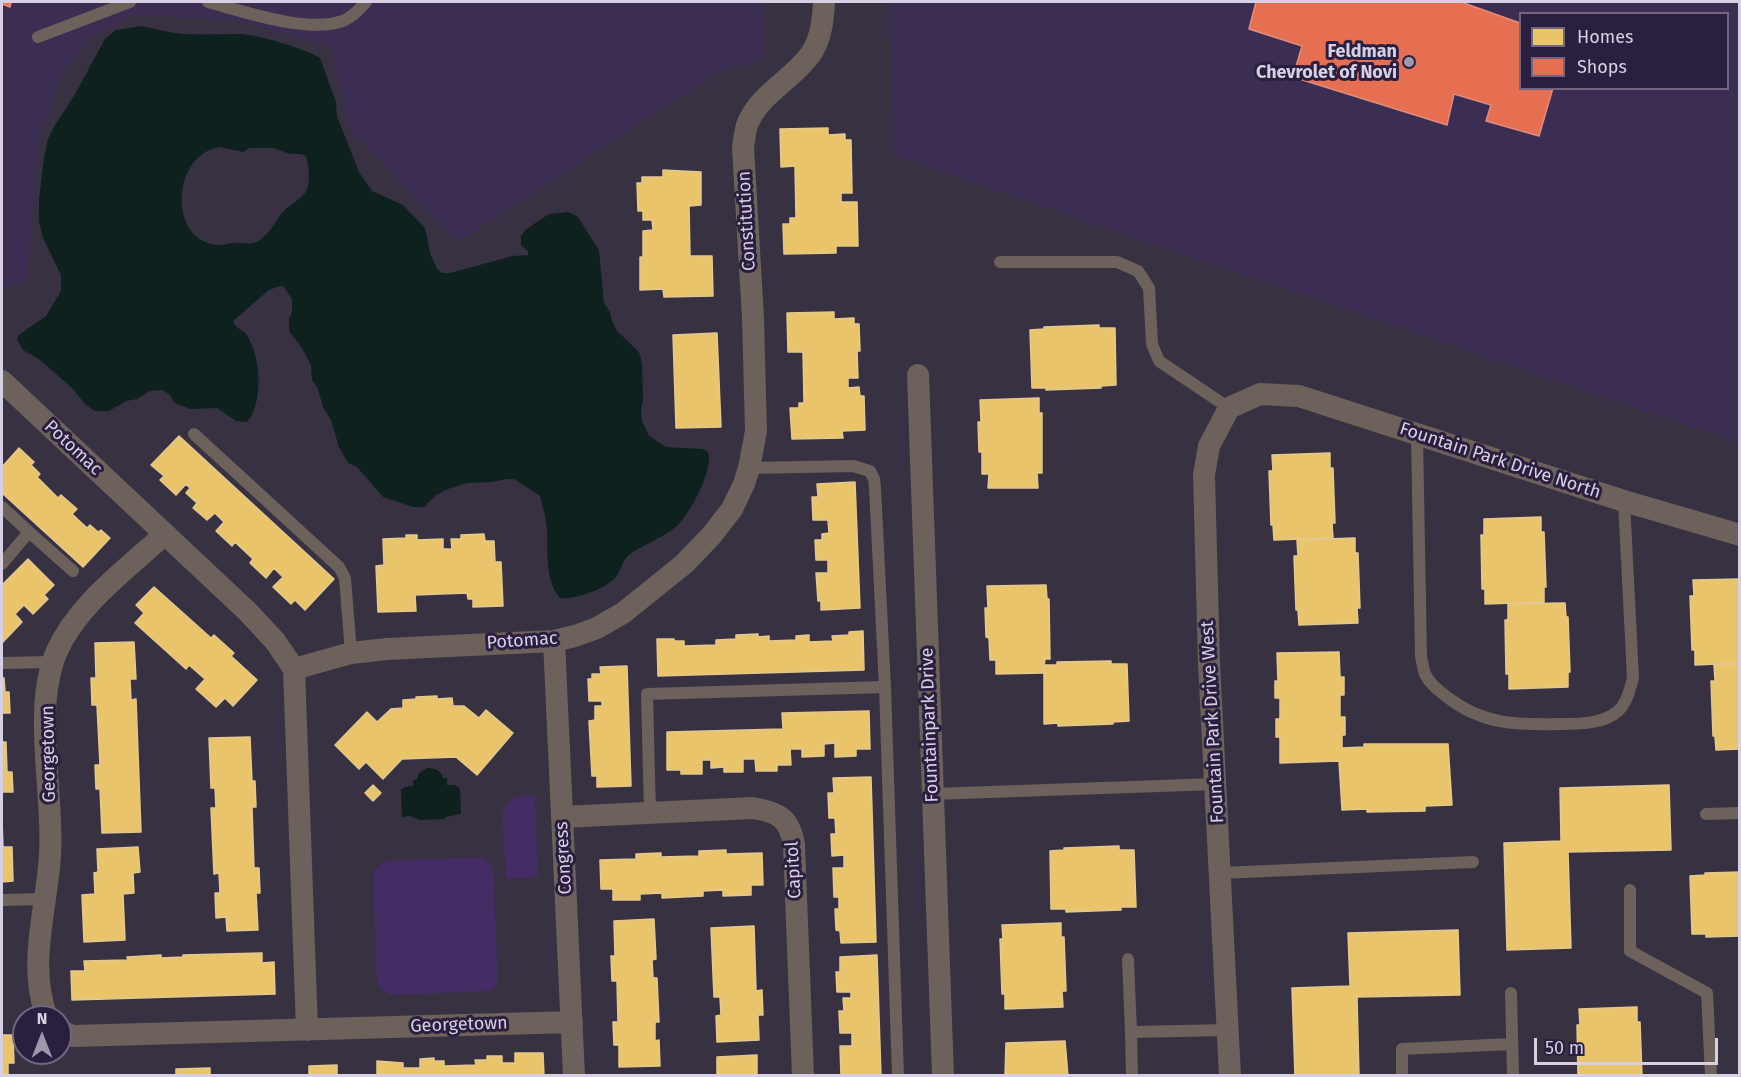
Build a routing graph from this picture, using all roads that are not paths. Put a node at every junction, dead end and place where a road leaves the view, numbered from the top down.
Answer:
1 (130, 2) edge
2 (208, 2) edge
3 (366, 2) edge
4 (824, 2) edge
5 (38, 37) dead end
6 (1000, 262) dead end
7 (918, 375) dead end
8 (2, 381) edge
9 (1229, 408) junction
10 (194, 434) dead end
11 (1417, 435) junction
12 (749, 468) junction
13 (1624, 501) junction
14 (2, 507) edge
15 (29, 532) junction
16 (165, 534) junction
17 (1740, 535) edge
18 (2, 564) edge
19 (73, 571) dead end
20 (554, 641) junction
21 (351, 653) junction
22 (52, 662) junction
23 (2, 663) edge
24 (294, 669) junction
25 (885, 687) junction
26 (1216, 784) junction
27 (933, 794) junction
28 (650, 813) junction
29 (1740, 813) edge
30 (1706, 814) dead end
31 (562, 817) junction
32 (1473, 862) dead end
33 (1221, 873) junction
34 (1630, 890) dead end
35 (44, 899) junction
36 (2, 900) edge
37 (1128, 959) dead end
38 (1511, 993) dead end
39 (43, 1005) edge
40 (572, 1022) junction
41 (307, 1030) junction
42 (1228, 1030) junction
43 (1131, 1032) junction
44 (72, 1036) edge
45 (1512, 1044) junction
46 (574, 1076) edge
47 (803, 1076) edge
48 (898, 1076) edge
49 (943, 1076) edge
50 (1132, 1076) edge
51 (1230, 1076) edge
52 (1402, 1076) edge
53 (1513, 1076) edge
54 (1711, 1076) edge

1 - 5 lane
2 - 3 lane
4 - 12 street, Constitution
6 - 9 lane
7 - 27 street, Fountainpark Drive
8 - 16 street, Potomac
9 - 11 street, Fountain Park Drive North
9 - 26 street, Fountain Park Drive West
10 - 21 lane
11 - 13 street, Fountain Park Drive North
11 - 13 lane
12 - 20 street, Potomac
12 - 25 lane
13 - 17 street, Fountain Park Drive North
14 - 15 lane
15 - 18 lane
15 - 19 lane
16 - 22 street, Georgetown
16 - 24 street, Potomac
20 - 21 street, Potomac
20 - 31 street, Congress
21 - 24 street, Potomac
22 - 23 lane
22 - 35 street, Georgetown
24 - 41 street
25 - 28 lane
25 - 48 lane
26 - 27 lane
26 - 33 street, Fountain Park Drive West
27 - 49 street, Fountainpark Drive
28 - 31 street, Capitol
28 - 47 street, Capitol
29 - 30 lane
31 - 40 street, Congress
32 - 33 lane
33 - 42 street, Fountain Park Drive West
34 - 54 lane
35 - 36 lane
35 - 39 street, Georgetown
37 - 43 lane
38 - 45 lane
40 - 41 street, Georgetown
40 - 46 street, Congress
41 - 44 street, Georgetown
42 - 43 lane
42 - 51 street, Fountain Park Drive West
43 - 50 lane
45 - 52 lane
45 - 53 lane

